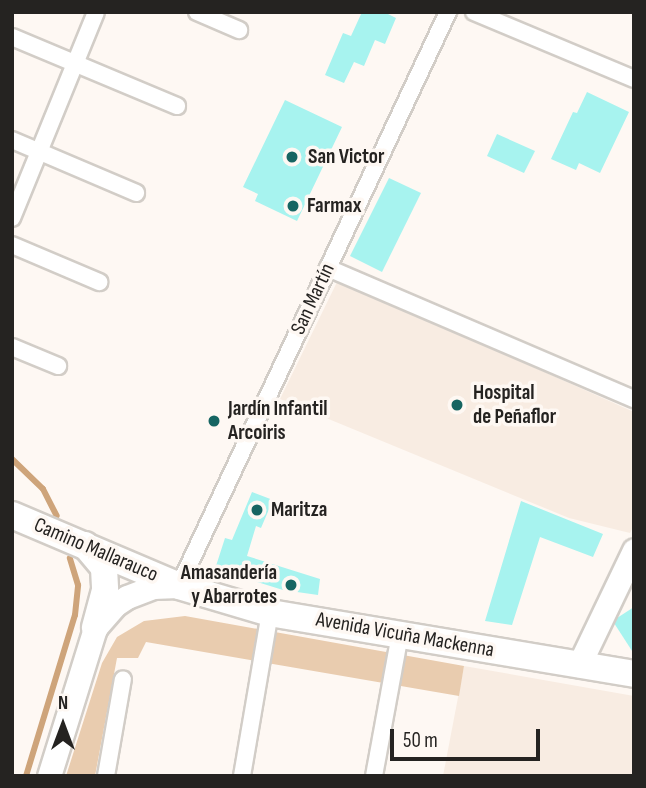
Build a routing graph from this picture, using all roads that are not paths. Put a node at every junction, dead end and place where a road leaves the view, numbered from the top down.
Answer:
1 (96, 12) edge
2 (197, 12) edge
3 (448, 12) edge
4 (474, 12) edge
5 (239, 30) dead end
6 (12, 37) edge
7 (74, 64) junction
8 (634, 79) edge
9 (177, 106) dead end
10 (12, 140) edge
11 (39, 152) junction
12 (136, 192) dead end
13 (12, 218) edge
14 (12, 245) edge
15 (328, 268) junction
16 (99, 282) dead end
17 (12, 347) edge
18 (58, 366) dead end
19 (634, 399) edge
20 (12, 515) edge
21 (85, 545) junction
22 (634, 550) edge
23 (178, 586) junction
24 (270, 613) junction
25 (95, 628) junction
26 (400, 634) junction
27 (579, 665) junction
28 (634, 674) edge
29 (123, 679) dead end
30 (49, 776) edge
31 (106, 776) edge
32 (242, 776) edge
33 (374, 776) edge

1 - 7 street
2 - 5 street
3 - 15 street, San Martín
4 - 8 street
6 - 7 street
7 - 9 street
7 - 11 street
10 - 11 street
11 - 12 street
11 - 13 street
14 - 16 street
15 - 19 street
15 - 23 street, San Martín
17 - 18 street
20 - 21 main road, Camino Mallarauco
21 - 23 main road, Camino Mallarauco
21 - 25 main road
22 - 27 main road
23 - 24 main road, Avenida Vicuña Mackenna
23 - 25 main road
24 - 26 main road, Avenida Vicuña Mackenna
24 - 32 street
25 - 30 main road
26 - 27 main road, Avenida Vicuña Mackenna
26 - 33 street
27 - 28 main road, Avenida Vicuña Mackenna
29 - 31 street

